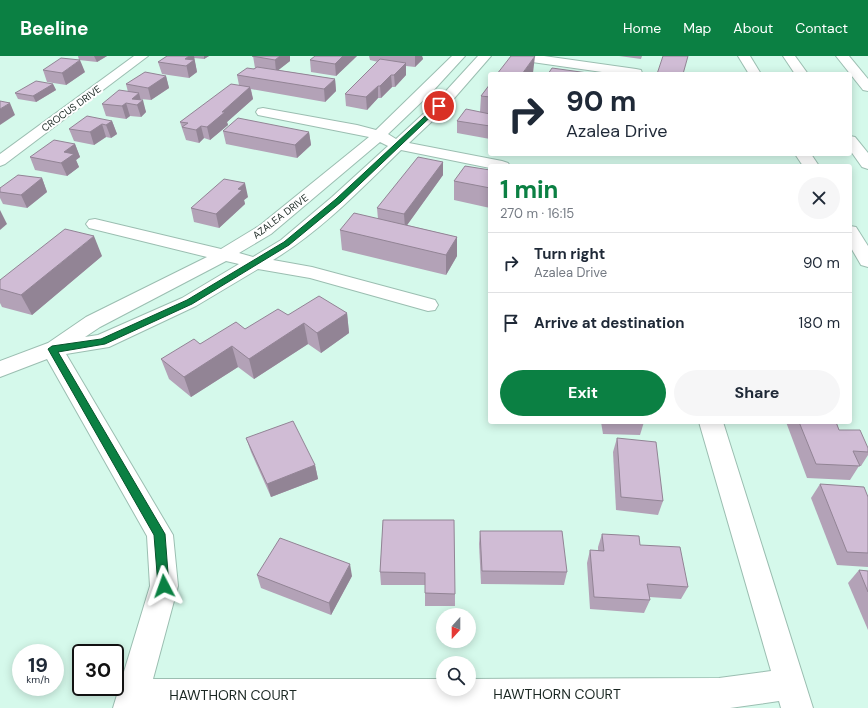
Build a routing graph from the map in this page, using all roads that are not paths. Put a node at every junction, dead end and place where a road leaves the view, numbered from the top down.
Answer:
1 (142, 56) edge
2 (459, 56) edge
3 (485, 56) edge
4 (518, 56) edge
5 (744, 56) edge
6 (789, 56) edge
7 (842, 56) edge
8 (629, 72) edge
9 (754, 72) edge
10 (801, 72) edge
11 (868, 87) edge
12 (263, 112) dead end
13 (379, 135) junction
14 (852, 143) edge
15 (397, 145) junction
16 (0, 161) edge
17 (492, 164) edge
18 (868, 164) edge
19 (95, 224) dead end
20 (852, 234) edge
21 (852, 234) edge
22 (224, 255) junction
23 (868, 256) edge
24 (868, 261) edge
25 (256, 263) junction
26 (428, 306) dead end
27 (52, 349) junction
28 (0, 369) edge
29 (712, 424) edge
30 (793, 696) edge
31 (131, 702) edge

1 - 16 main road, CROCUS DRIVE
2 - 13 main road, AZALEA DRIVE
3 - 15 main road, AZALEA DRIVE
4 - 8 main road
5 - 9 main road
6 - 10 main road
7 - 11 main road
12 - 13 main road
13 - 15 main road
13 - 22 main road, AZALEA DRIVE
14 - 18 main road
15 - 17 main road
15 - 25 main road, AZALEA DRIVE
19 - 22 main road
20 - 23 main road
21 - 24 main road
22 - 25 main road
22 - 27 main road, AZALEA DRIVE
25 - 26 main road
25 - 27 main road, AZALEA DRIVE
27 - 28 main road, AZALEA DRIVE
27 - 31 main road
29 - 30 main road, HAWTHORN COURT
30 - 31 main road, HAWTHORN COURT

